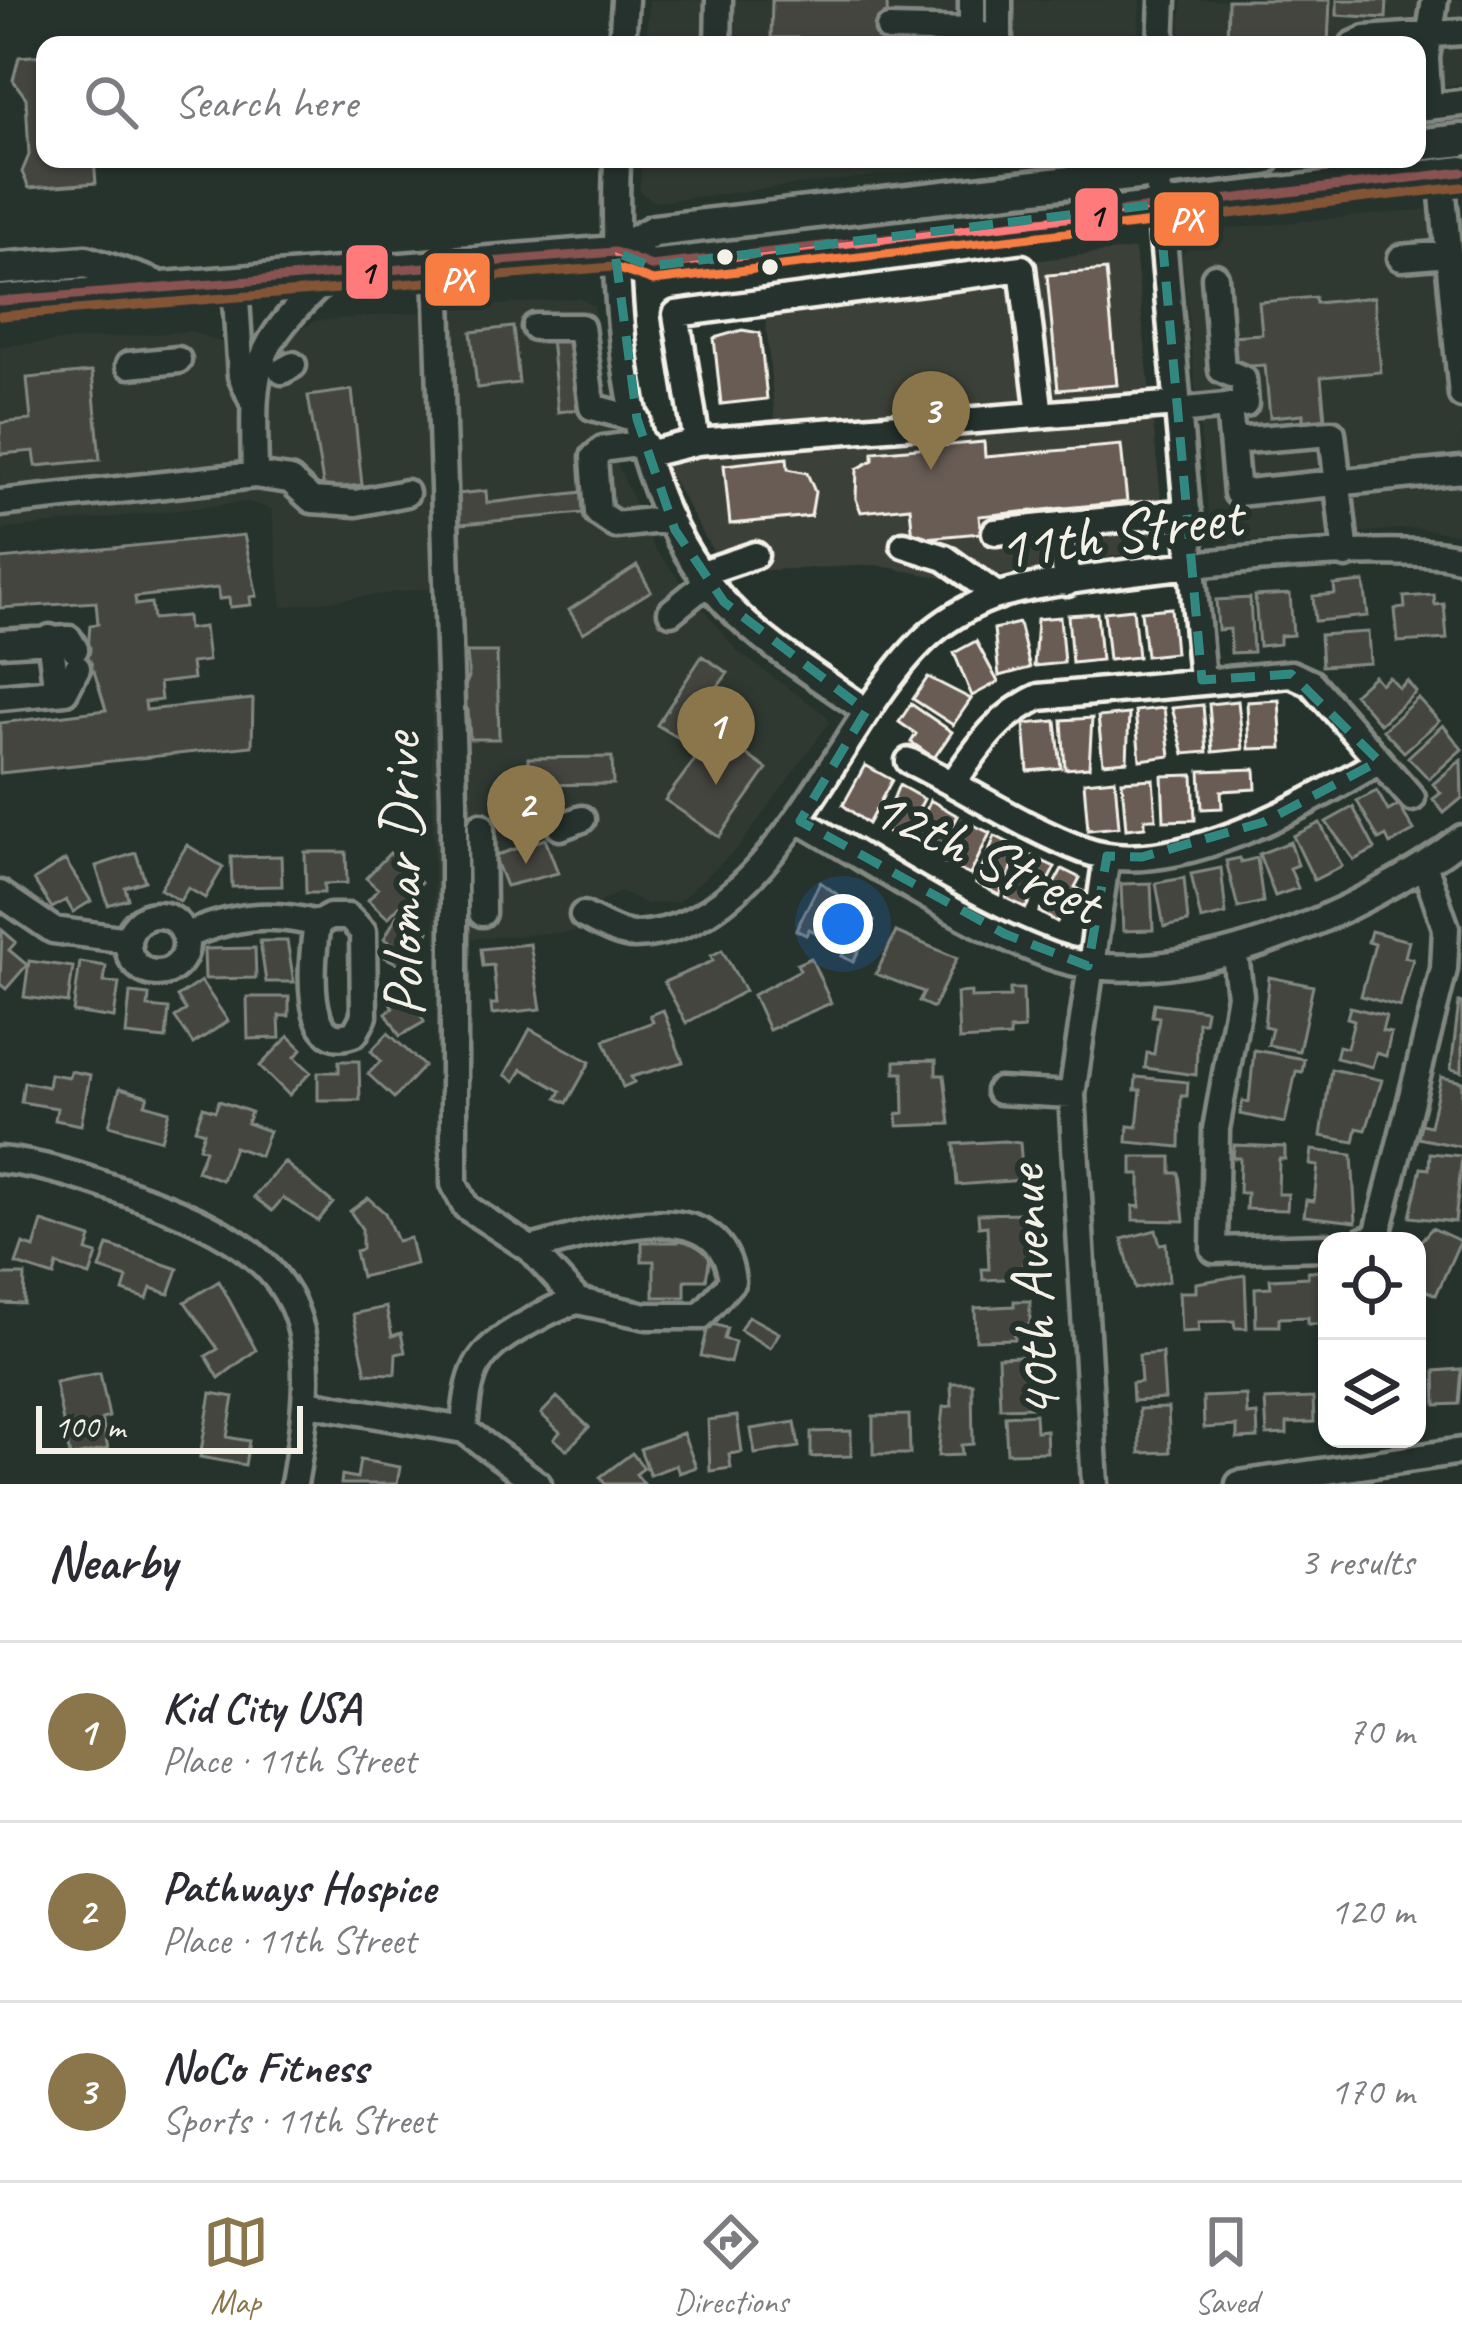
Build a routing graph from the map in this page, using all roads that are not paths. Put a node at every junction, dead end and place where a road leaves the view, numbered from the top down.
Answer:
1 (625, 0) edge
2 (719, 0) edge
3 (973, 0) edge
4 (999, 0) edge
5 (1163, 0) edge
6 (1435, 0) edge
7 (890, 29) dead end
8 (971, 31) junction
9 (1462, 32) edge
10 (1433, 34) junction
11 (623, 36) edge
12 (718, 36) edge
13 (983, 36) edge
14 (999, 36) edge
15 (1161, 36) edge
16 (1406, 36) edge
17 (1426, 58) edge
18 (1462, 103) edge
19 (1426, 107) edge
20 (1462, 140) edge
21 (1426, 144) edge
22 (617, 168) edge
23 (1089, 168) edge
24 (1155, 168) edge
25 (1056, 170) edge
26 (1452, 173) edge
27 (1159, 204) junction
28 (615, 251) junction
29 (1449, 254) junction
30 (1401, 258) dead end
31 (437, 268) junction
32 (0, 269) edge
33 (329, 277) junction
34 (1215, 277) dead end
35 (236, 284) junction
36 (164, 289) junction
37 (0, 301) edge
38 (536, 327) dead end
39 (178, 360) dead end
40 (129, 365) dead end
41 (1462, 395) edge
42 (254, 404) junction
43 (1228, 407) junction
44 (1178, 408) junction
45 (1040, 415) junction
46 (643, 439) junction
47 (1232, 441) junction
48 (697, 442) junction
49 (1462, 470) edge
50 (255, 475) junction
51 (1338, 483) junction
52 (406, 493) dead end
53 (0, 502) edge
54 (1188, 512) junction
55 (670, 518) junction
56 (1060, 525) junction
57 (995, 532) dead end
58 (904, 545) dead end
59 (755, 555) dead end
60 (1346, 555) junction
61 (1462, 559) edge
62 (1193, 568) junction
63 (706, 577) junction
64 (1066, 583) junction
65 (998, 596) junction
66 (671, 612) dead end
67 (50, 638) junction
68 (0, 643) edge
69 (1202, 680) junction
70 (57, 692) junction
71 (0, 697) edge
72 (866, 711) junction
73 (909, 761) dead end
74 (1378, 761) junction
75 (953, 783) junction
76 (1412, 798) dead end
77 (800, 820) junction
78 (481, 826) dead end
79 (1462, 838) edge
80 (1107, 856) junction
81 (1425, 867) junction
82 (0, 894) edge
83 (482, 913) dead end
84 (584, 915) dead end
85 (317, 924) junction
86 (185, 935) junction
87 (128, 940) junction
88 (1235, 955) junction
89 (1088, 966) junction
90 (999, 1091) dead end
91 (1072, 1095) junction
92 (0, 1160) edge
93 (1379, 1232) edge
94 (1318, 1247) edge
95 (530, 1249) junction
96 (578, 1301) junction
97 (308, 1403) junction
98 (464, 1430) junction
99 (1462, 1451) edge
100 (294, 1484) edge
101 (538, 1484) edge
102 (1095, 1484) edge
103 (1239, 1484) edge

1 - 11 street
2 - 12 street
3 - 8 street
4 - 14 street
5 - 15 street
6 - 10 street
7 - 8 street
8 - 13 street
9 - 10 street
10 - 16 street
10 - 17 street
18 - 19 street
20 - 21 main road
22 - 28 street
23 - 25 main road
24 - 27 street
25 - 28 main road
26 - 27 main road
26 - 29 street
27 - 28 main road
27 - 44 street
28 - 31 main road
28 - 46 street
29 - 30 street
29 - 41 street
31 - 33 main road
31 - 95 street, Polomar Drive
32 - 36 main road
33 - 35 main road
33 - 42 street
34 - 43 street
35 - 36 main road
35 - 42 street
36 - 37 main road
38 - 46 street
39 - 40 street
42 - 50 street
43 - 44 street
43 - 47 street
44 - 45 street
44 - 54 street
45 - 48 street
45 - 48 street
46 - 48 street
46 - 55 street
46 - 55 street
47 - 51 street
47 - 51 street
49 - 51 street
50 - 52 street
50 - 53 street
51 - 60 street
54 - 56 street
54 - 62 street
55 - 63 street
56 - 57 street
56 - 64 street
58 - 65 street
59 - 63 street
60 - 61 street, 11th Street
60 - 62 street, 11th Street
62 - 64 street, 11th Street
62 - 69 street
63 - 66 street
63 - 72 street
64 - 65 street, 11th Street
65 - 72 street, 11th Street
67 - 68 street
67 - 70 street
67 - 70 street
69 - 74 street
69 - 75 street
70 - 71 street
72 - 77 street, 11th Street
73 - 75 street
74 - 76 street
74 - 80 street
75 - 80 street
77 - 84 street, 11th Street
77 - 89 street, 12th Street
78 - 83 street
79 - 81 street, 12th Street
80 - 89 street, 40th Avenue
81 - 88 street, 12th Street
81 - 93 street
82 - 87 street
85 - 85 street
85 - 86 street
86 - 87 street
86 - 87 street
88 - 89 street, 12th Street
88 - 94 street
89 - 91 street, 40th Avenue
90 - 91 street, 40th Avenue
91 - 102 street, 40th Avenue
92 - 97 street
95 - 96 street, Polomar Drive
95 - 96 street
96 - 98 street
97 - 98 street
97 - 100 street
98 - 101 street
99 - 103 street

